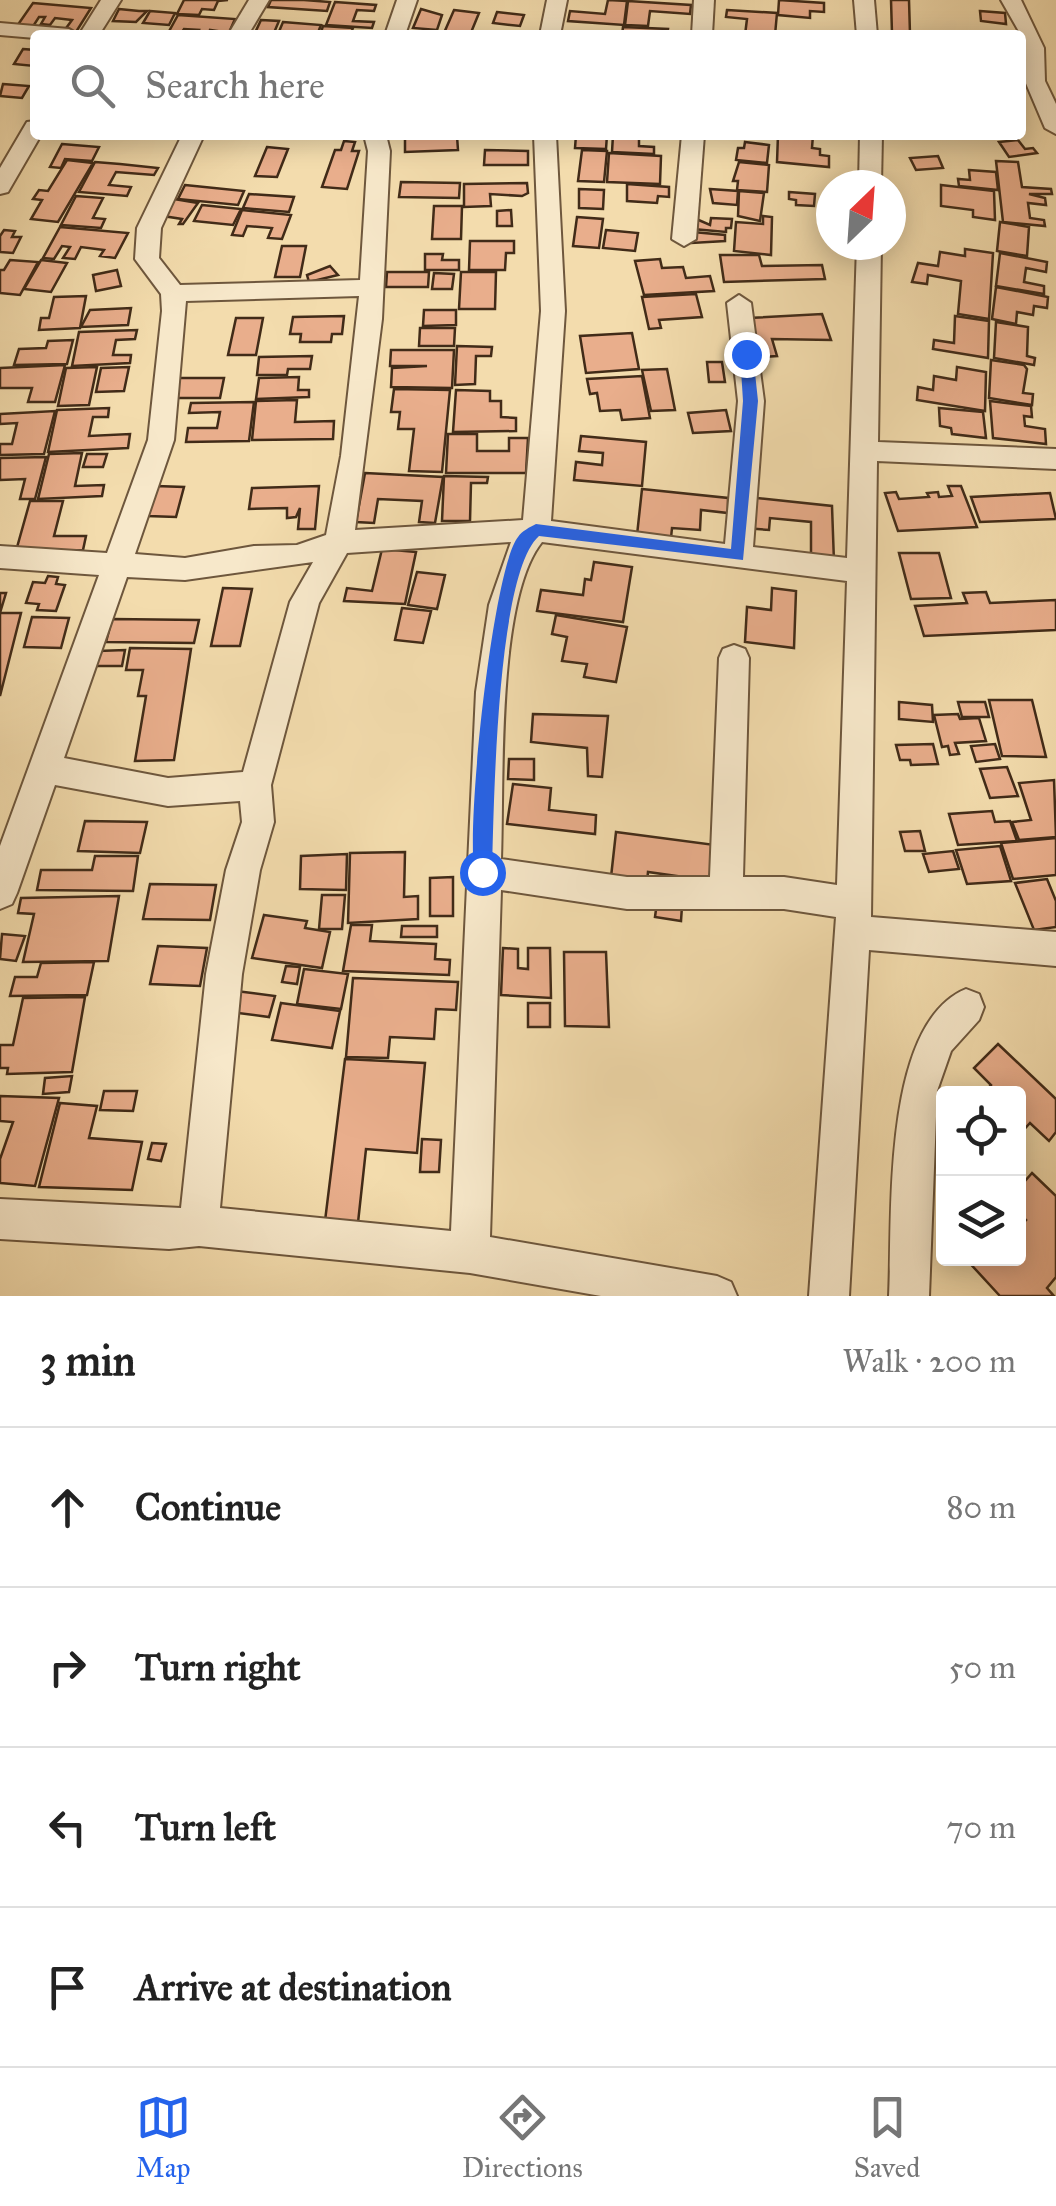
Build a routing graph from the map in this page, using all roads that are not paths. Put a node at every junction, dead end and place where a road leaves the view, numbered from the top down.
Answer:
1 (111, 0) edge
2 (259, 0) edge
3 (407, 0) edge
4 (557, 0) edge
5 (704, 0) edge
6 (864, 0) edge
7 (1011, 0) edge
8 (0, 29) edge
9 (91, 30) edge
10 (241, 30) edge
11 (397, 30) edge
12 (551, 30) edge
13 (702, 30) edge
14 (866, 30) edge
15 (1025, 30) edge
16 (1026, 31) edge
17 (30, 32) edge
18 (1056, 128) edge
19 (30, 136) edge
20 (191, 140) edge
21 (376, 140) edge
22 (545, 140) edge
23 (692, 140) edge
24 (871, 140) edge
25 (870, 170) edge
26 (0, 187) edge
27 (684, 239) dead end
28 (870, 260) edge
29 (371, 288) junction
30 (173, 292) junction
31 (739, 303) dead end
32 (866, 451) junction
33 (1056, 459) edge
34 (536, 530) junction
35 (339, 542) junction
36 (738, 556) junction
37 (0, 558) edge
38 (119, 566) junction
39 (863, 571) junction
40 (734, 658) dead end
41 (47, 770) junction
42 (254, 785) junction
43 (482, 872) junction
44 (726, 890) junction
45 (0, 892) edge
46 (853, 918) junction
47 (1056, 949) edge
48 (966, 1007) dead end
49 (0, 1219) edge
50 (199, 1226) junction
51 (470, 1253) junction
52 (717, 1296) edge
53 (829, 1296) edge
54 (908, 1296) edge

1 - 9 street
2 - 10 street
3 - 11 street
4 - 12 street
5 - 13 street
6 - 14 street
7 - 15 street
8 - 17 street
16 - 18 street
19 - 26 street
20 - 30 street
21 - 29 street
22 - 34 street
23 - 27 street
24 - 25 street
28 - 32 street
29 - 30 street
29 - 35 street
30 - 38 street
31 - 36 street
32 - 33 street
32 - 39 street
34 - 35 street
34 - 36 street
34 - 43 street
35 - 38 street
35 - 42 street
36 - 39 street
37 - 38 street
38 - 41 street
39 - 46 street
40 - 44 street
41 - 42 street
41 - 45 street
42 - 50 street
43 - 44 street
43 - 51 street
44 - 46 street
46 - 47 street
46 - 53 street
48 - 54 street
49 - 50 street
50 - 51 street
51 - 52 street

